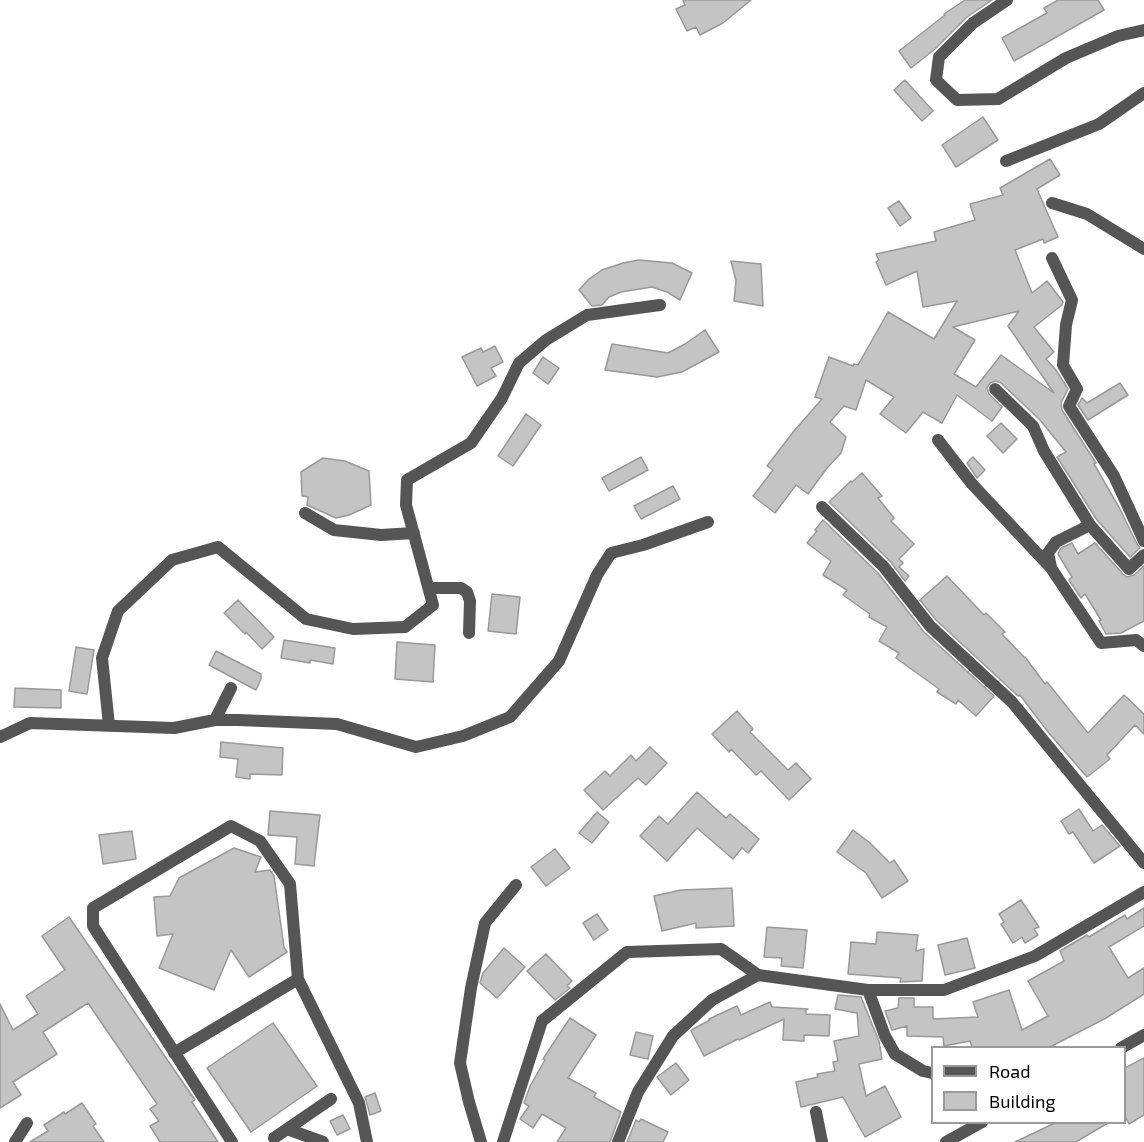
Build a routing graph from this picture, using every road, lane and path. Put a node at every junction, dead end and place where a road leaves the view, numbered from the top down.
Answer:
1 (1007, 0) edge
2 (1144, 30) edge
3 (1144, 93) edge
4 (1006, 161) dead end
5 (1052, 203) dead end
6 (1144, 249) edge
7 (1052, 258) dead end
8 (660, 305) dead end
9 (995, 388) dead end
10 (938, 440) dead end
11 (822, 507) dead end
12 (305, 513) dead end
13 (708, 522) dead end
14 (1090, 525) junction
15 (414, 533) junction
16 (1144, 542) edge
17 (1144, 555) edge
18 (1051, 568) junction
19 (429, 588) junction
20 (469, 633) dead end
21 (1144, 646) edge
22 (231, 688) dead end
23 (215, 720) junction
24 (109, 725) junction
25 (0, 737) edge
26 (1144, 864) edge
27 (516, 885) dead end
28 (1144, 892) edge
29 (758, 975) junction
30 (298, 979) junction
31 (868, 990) junction
32 (1144, 1035) edge
33 (1123, 1046) edge
34 (174, 1053) junction
35 (931, 1072) edge
36 (331, 1099) dead end
37 (816, 1112) dead end
38 (27, 1123) dead end
39 (978, 1124) edge
40 (287, 1129) junction
41 (274, 1138) dead end
42 (15, 1142) edge
43 (232, 1142) edge
44 (323, 1142) edge
45 (367, 1142) edge
46 (481, 1142) edge
47 (502, 1142) edge
48 (618, 1142) edge
49 (822, 1142) edge
50 (946, 1142) edge

1 - 2 street
3 - 4 street
5 - 6 street
7 - 16 street
8 - 15 street
9 - 14 street
10 - 18 street
11 - 26 street
12 - 15 street
13 - 23 street
14 - 17 street
14 - 18 street
15 - 19 street
18 - 21 street
19 - 20 street
19 - 24 street
22 - 23 street
23 - 24 street
24 - 25 street
27 - 46 street
28 - 31 street
29 - 31 street
29 - 47 street
29 - 48 street
30 - 34 street
30 - 34 street
30 - 45 street
31 - 35 street
32 - 33 street
34 - 43 street
36 - 40 street
37 - 49 street
38 - 42 street
39 - 50 street
40 - 41 street
40 - 44 street

